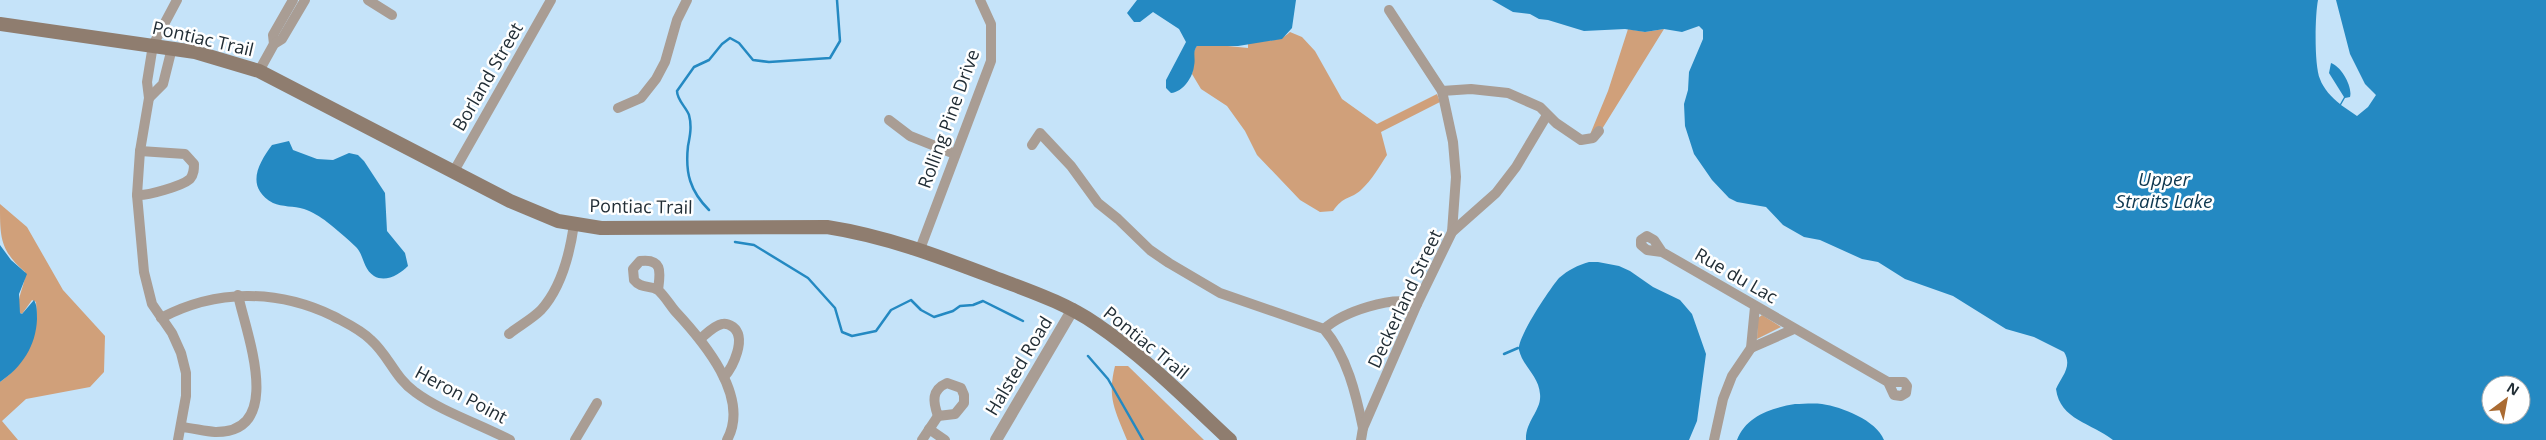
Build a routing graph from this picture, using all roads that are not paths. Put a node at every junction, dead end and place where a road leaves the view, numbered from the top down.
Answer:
1 (177, 0) edge
2 (293, 0) edge
3 (305, 0) edge
4 (368, 0) edge
5 (551, 0) edge
6 (687, 0) edge
7 (980, 0) edge
8 (1389, 10) dead end
9 (392, 15) dead end
10 (0, 24) edge
11 (274, 44) junction
12 (153, 45) junction
13 (172, 48) junction
14 (259, 71) junction
15 (1442, 91) junction
16 (149, 98) junction
17 (618, 108) dead end
18 (1546, 115) junction
19 (889, 120) dead end
20 (1599, 131) dead end
21 (1032, 145) dead end
22 (140, 152) junction
23 (954, 154) junction
24 (454, 171) junction
25 (137, 196) junction
26 (574, 224) junction
27 (1452, 232) junction
28 (920, 249) junction
29 (1662, 252) dead end
30 (658, 290) dead end
31 (238, 295) junction
32 (1417, 304) junction
33 (1755, 307) junction
34 (1073, 310) junction
35 (161, 318) junction
36 (1324, 329) junction
37 (1794, 329) junction
38 (509, 334) dead end
39 (700, 339) junction
40 (1751, 348) junction
41 (724, 377) junction
42 (1888, 382) dead end
43 (597, 403) dead end
44 (938, 416) dead end
45 (181, 426) junction
46 (1363, 428) junction
47 (929, 429) junction
48 (729, 439) edge
49 (178, 440) edge
50 (510, 440) edge
51 (575, 440) edge
52 (922, 440) edge
53 (945, 440) edge
54 (996, 440) edge
55 (1230, 440) edge
56 (1361, 440) edge
57 (1714, 440) edge

1 - 12 street
2 - 11 street
3 - 11 street
4 - 9 street
5 - 24 street, Borland Street
6 - 17 street
7 - 23 street, Rolling Pine Drive
8 - 15 street
10 - 12 main road, Pontiac Trail
11 - 14 street
12 - 13 main road, Pontiac Trail
12 - 16 street
13 - 14 main road, Pontiac Trail
13 - 16 street
14 - 24 main road, Pontiac Trail
15 - 18 street
15 - 27 street
16 - 22 street
18 - 20 street
18 - 27 street, Deckerland Street
19 - 23 street
21 - 36 street
22 - 25 street
22 - 25 street
23 - 28 street, Rolling Pine Drive
24 - 26 main road, Pontiac Trail
25 - 35 street
26 - 28 main road, Pontiac Trail
26 - 38 street
27 - 32 street, Deckerland Street
28 - 34 main road, Pontiac Trail
29 - 33 street, Rue du Lac
30 - 39 street
31 - 35 street, Heron Point
31 - 45 street
31 - 50 street, Heron Point
32 - 36 street
32 - 46 street, Deckerland Street
33 - 37 street, Rue du Lac
33 - 40 street
34 - 54 street, Halsted Road
34 - 55 main road, Pontiac Trail
35 - 45 street
36 - 46 street
37 - 40 street
37 - 42 street, Rue du Lac
39 - 41 street
39 - 41 street
40 - 57 street
41 - 48 street
43 - 51 street
44 - 47 street
45 - 49 street
46 - 56 street, Deckerland Street
47 - 52 street
47 - 53 street

